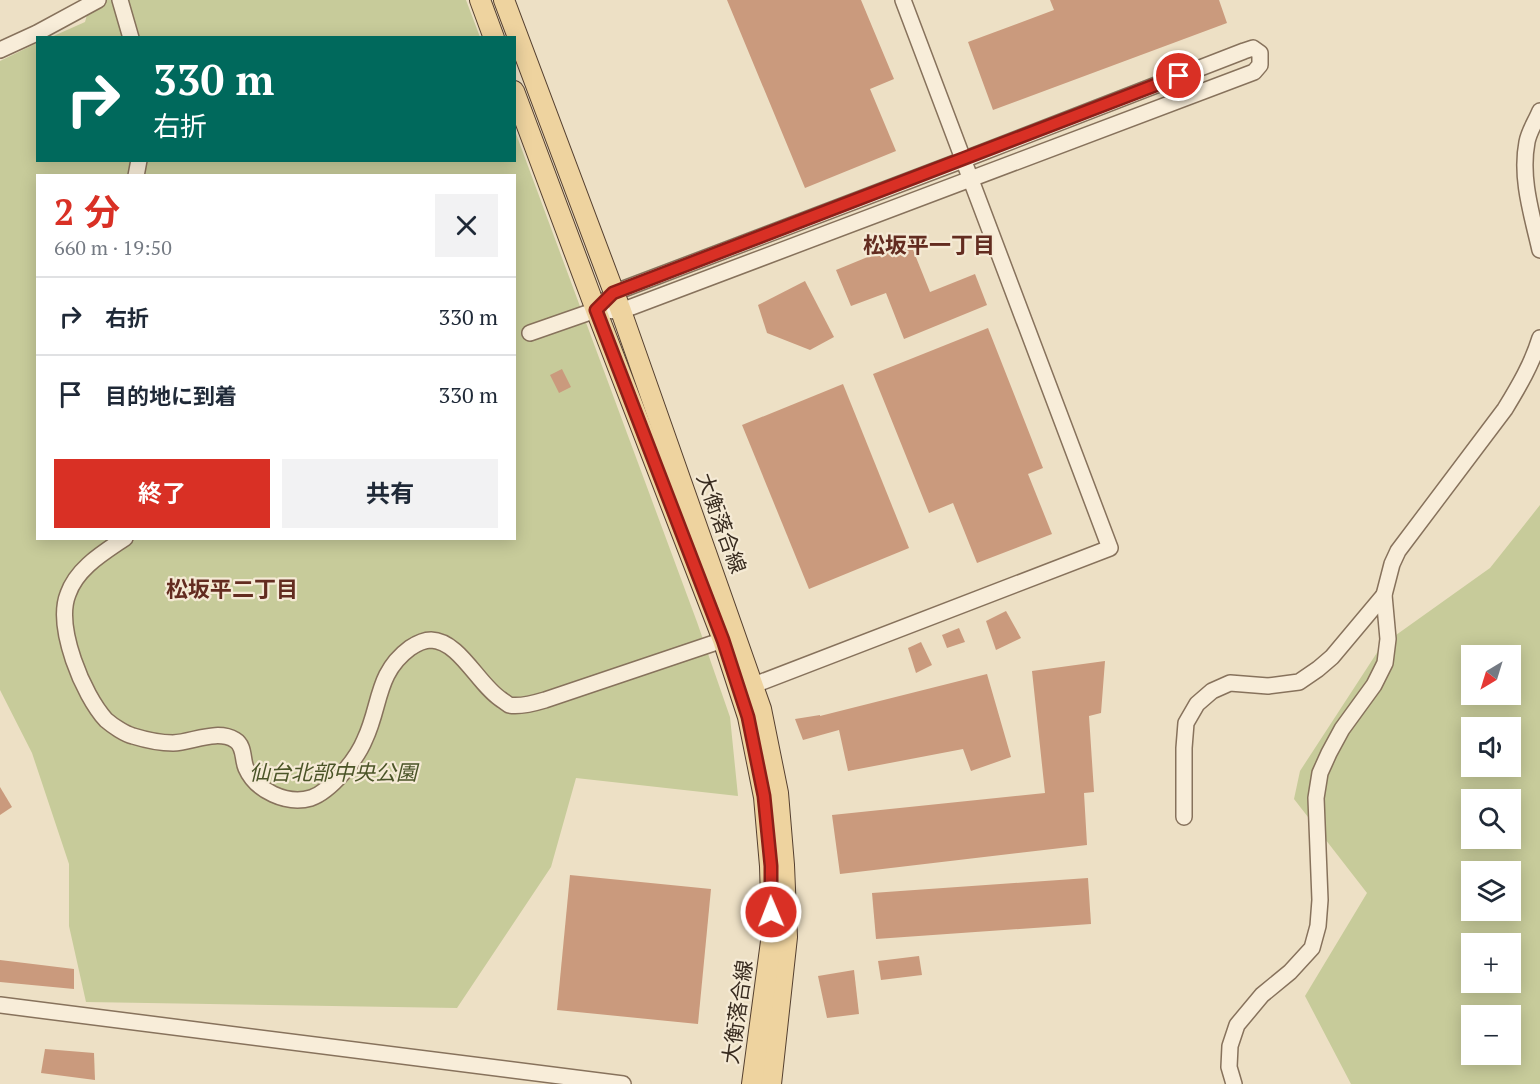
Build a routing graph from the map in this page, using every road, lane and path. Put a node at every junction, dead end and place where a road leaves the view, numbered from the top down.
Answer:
1 (98, 0) edge
2 (120, 0) edge
3 (480, 0) edge
4 (504, 0) edge
5 (903, 0) edge
6 (130, 36) edge
7 (493, 36) edge
8 (0, 50) edge
9 (516, 97) edge
10 (1540, 111) edge
11 (963, 160) junction
12 (971, 178) junction
13 (1540, 250) edge
14 (617, 302) junction
15 (596, 310) junction
16 (530, 333) dead end
17 (1540, 338) edge
18 (122, 540) edge
19 (1384, 595) junction
20 (723, 640) junction
21 (754, 685) junction
22 (1184, 817) dead end
23 (0, 1005) edge
24 (623, 1084) edge
25 (752, 1084) edge
26 (771, 1084) edge
27 (1234, 1084) edge

1 - 8 street
2 - 6 street
3 - 7 main road
4 - 14 main road, 大衡落合線
5 - 11 street
9 - 15 main road, 大衡落合線
10 - 13 street
11 - 12 street
11 - 12 street
11 - 14 street
12 - 14 street
12 - 21 street
14 - 15 street
14 - 21 main road, 大衡落合線
15 - 16 street
15 - 20 main road, 大衡落合線
17 - 19 street
18 - 20 street
19 - 22 street
19 - 27 street
20 - 25 main road, 大衡落合線
21 - 26 main road, 大衡落合線
23 - 24 street

